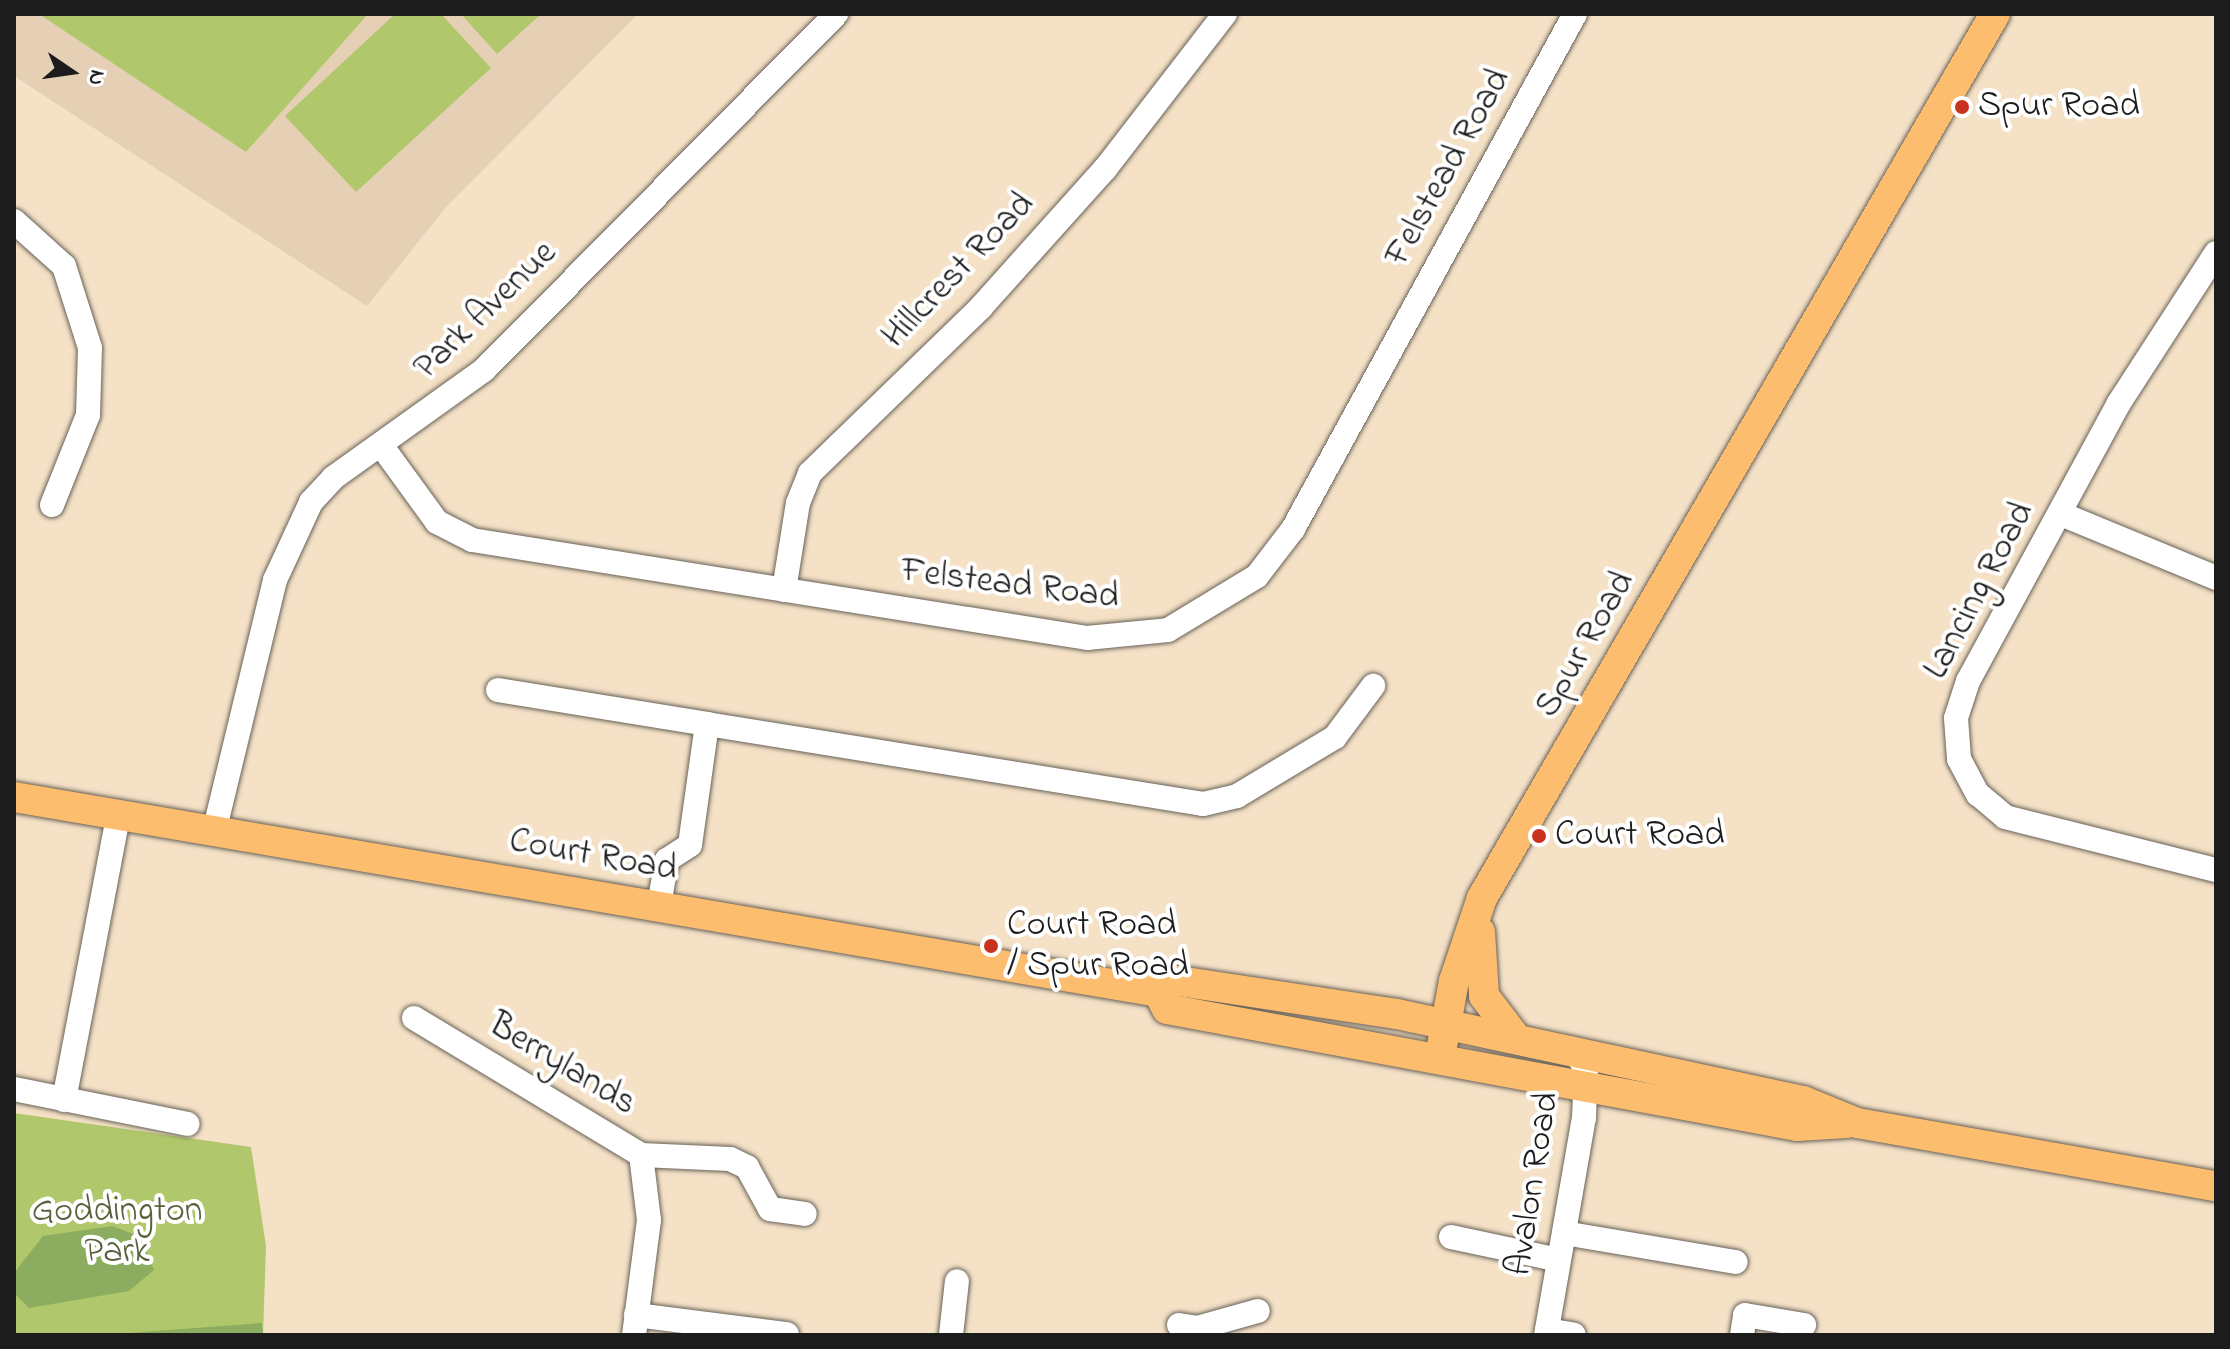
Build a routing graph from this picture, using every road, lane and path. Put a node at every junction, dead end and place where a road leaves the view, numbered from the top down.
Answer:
1 (836, 14) edge
2 (1225, 14) edge
3 (1575, 14) edge
4 (1995, 14) edge
5 (14, 221) edge
6 (2216, 253) edge
7 (381, 445) junction
8 (52, 505) dead end
9 (2061, 514) junction
10 (2216, 578) edge
11 (784, 590) junction
12 (1373, 686) dead end
13 (498, 690) dead end
14 (707, 724) junction
15 (14, 797) edge
16 (119, 812) junction
17 (215, 828) junction
18 (2216, 870) edge
19 (1482, 898) junction
20 (659, 905) junction
21 (1158, 992) junction
22 (414, 1018) dead end
23 (1446, 1024) junction
24 (1516, 1038) junction
25 (1572, 1049) junction
26 (1440, 1057) junction
27 (1586, 1087) junction
28 (14, 1089) edge
29 (64, 1100) junction
30 (1857, 1123) junction
31 (187, 1124) dead end
32 (641, 1155) junction
33 (2216, 1186) edge
34 (805, 1214) dead end
35 (1564, 1233) junction
36 (1451, 1237) dead end
37 (1559, 1260) junction
38 (1736, 1262) dead end
39 (957, 1281) dead end
40 (1248, 1321) edge
41 (635, 1325) edge
42 (1179, 1325) dead end
43 (1804, 1325) dead end
44 (732, 1331) edge
45 (1547, 1333) edge
46 (787, 1334) edge
47 (951, 1335) edge
48 (1574, 1335) edge
49 (1742, 1335) edge

1 - 7 street, Park Avenue
2 - 11 street, Hillcrest Road
3 - 11 street, Felstead Road
4 - 19 main road, Spur Road
5 - 8 street
6 - 9 street, Lancing Road
7 - 11 street, Felstead Road
7 - 17 street, Park Avenue
9 - 10 street
9 - 18 street, Lancing Road
12 - 14 street
13 - 14 street
14 - 20 street
15 - 16 main road, Court Road
16 - 17 main road, Court Road
16 - 29 street
17 - 20 main road, Court Road
19 - 23 main road, Spur Road
19 - 24 main road
20 - 21 main road, Court Road
21 - 23 main road, Court Road
21 - 26 main road, Court Road
22 - 32 street, Berrylands
23 - 24 main road, Court Road
23 - 26 main road, Spur Road
24 - 25 main road, Court Road
25 - 27 street, Avalon Road
25 - 30 main road, Court Road
26 - 27 main road, Court Road
27 - 30 main road, Court Road
27 - 35 street, Avalon Road
28 - 29 street
29 - 31 street
30 - 33 main road, Court Road
32 - 34 street
32 - 41 street, Berrylands
35 - 37 street, Avalon Road
35 - 38 street
36 - 37 street
37 - 45 street, Avalon Road
39 - 47 street
40 - 42 street
41 - 44 street
43 - 49 street
44 - 46 street
45 - 48 street

